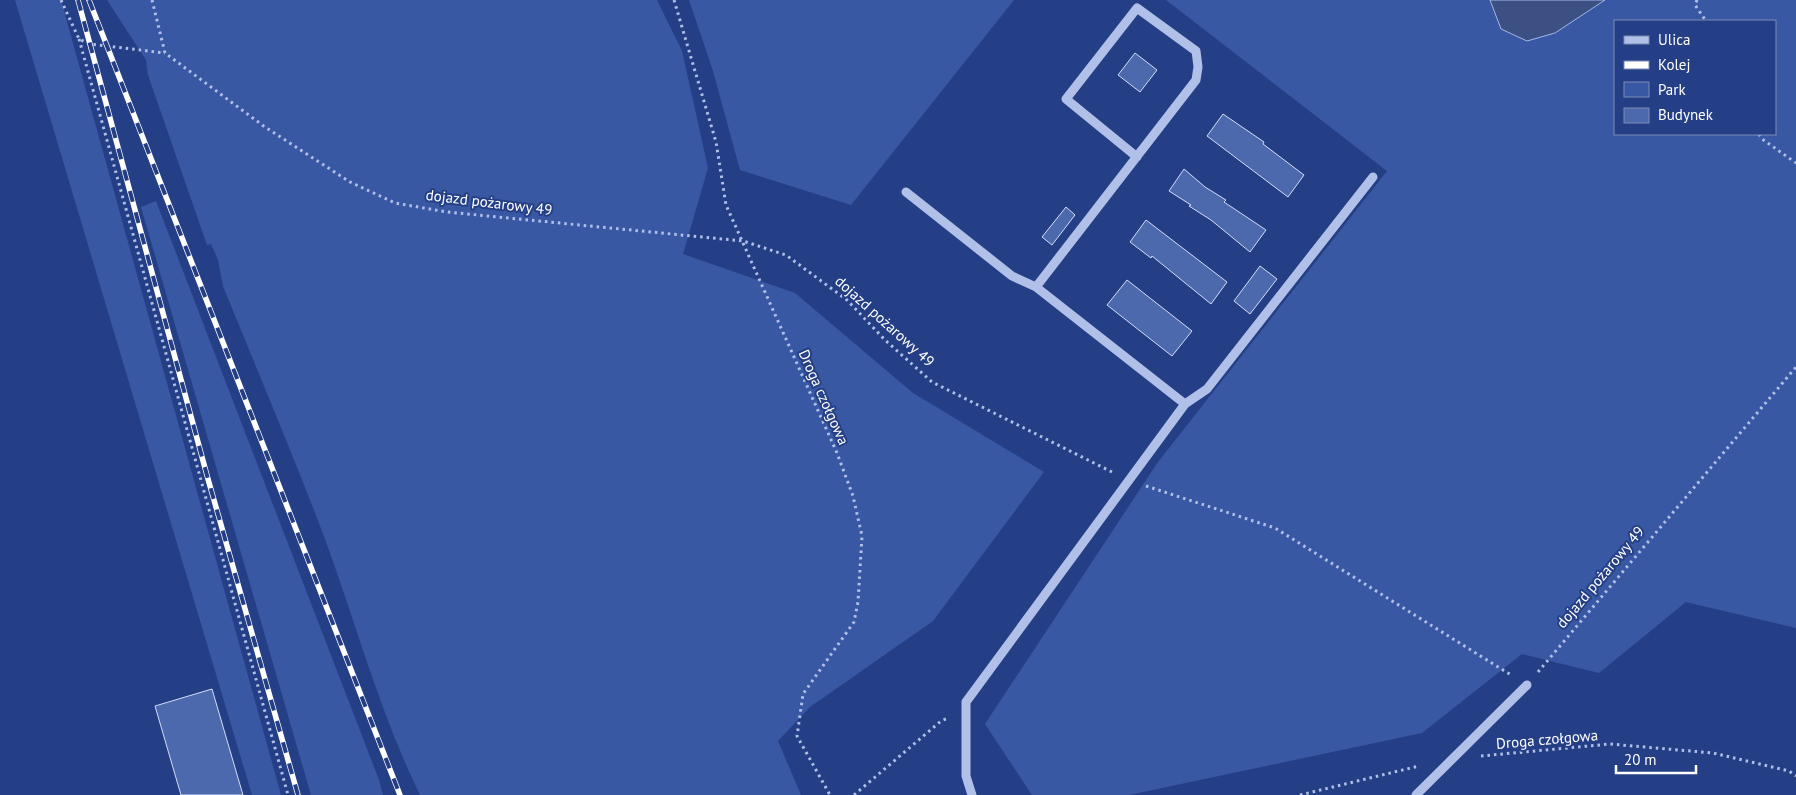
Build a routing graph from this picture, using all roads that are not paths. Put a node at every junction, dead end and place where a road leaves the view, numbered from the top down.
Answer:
1 (1137, 157) junction
2 (1373, 177) dead end
3 (906, 192) dead end
4 (1036, 288) junction
5 (1185, 404) junction
6 (1526, 685) road end
7 (972, 795) edge
8 (1416, 795) edge

1 - 1 lane
1 - 4 lane
2 - 5 lane
3 - 4 lane
4 - 5 lane
5 - 7 lane
6 - 8 lane

